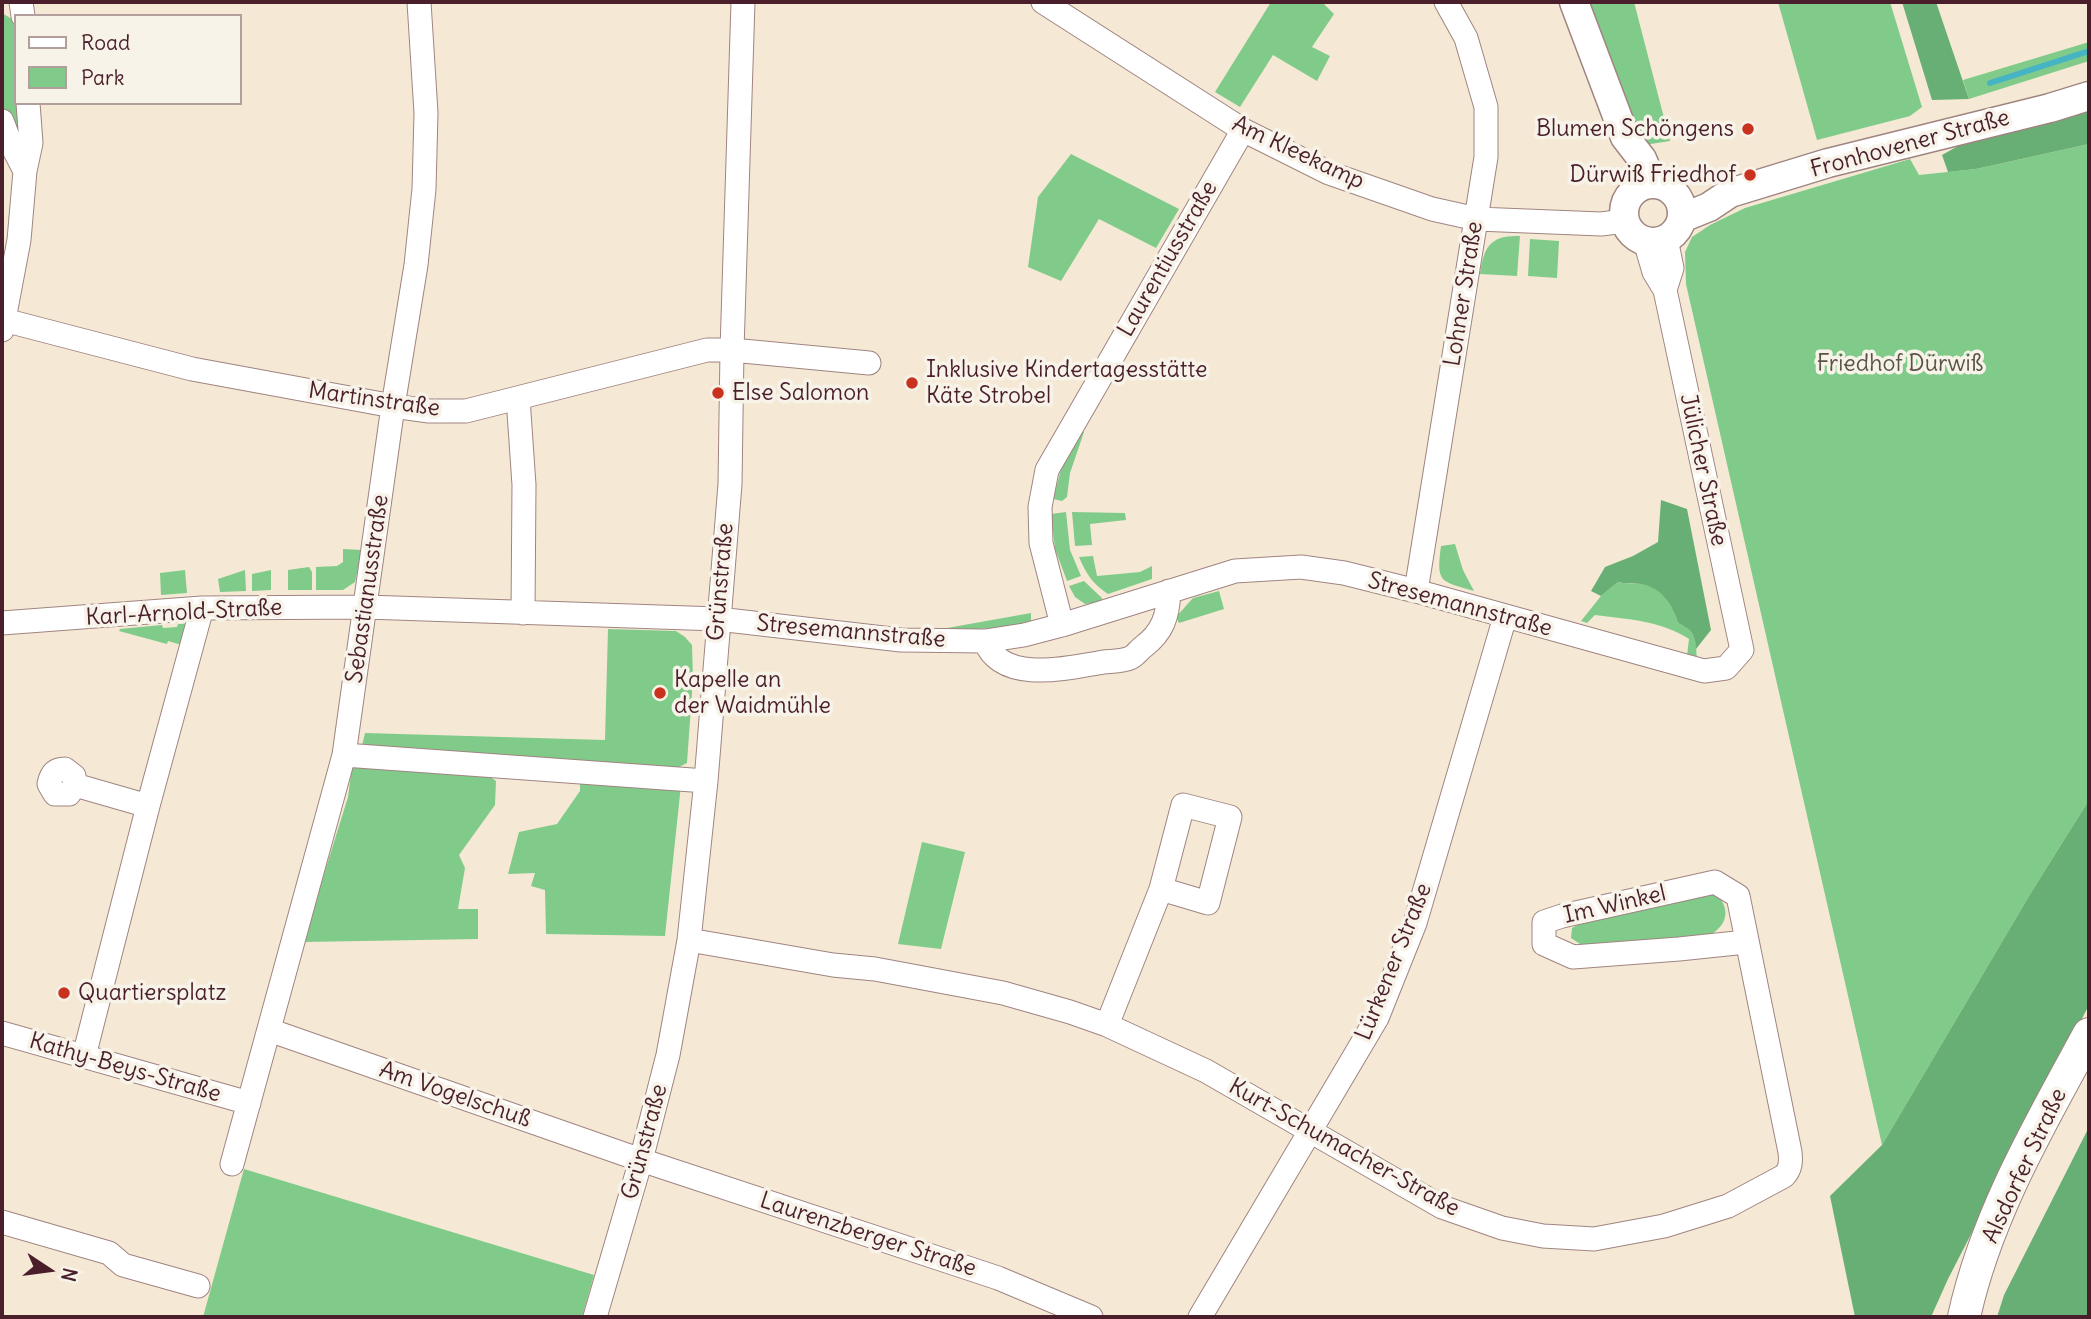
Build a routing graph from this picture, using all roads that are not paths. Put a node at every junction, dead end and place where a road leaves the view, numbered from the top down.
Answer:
1 (419, 2) edge
2 (743, 2) edge
3 (1043, 2) edge
4 (1446, 2) edge
5 (1574, 2) edge
6 (2089, 96) edge
7 (28, 105) edge
8 (2, 121) edge
9 (1243, 130) junction
10 (25, 171) junction
11 (1659, 211) junction
12 (1477, 219) junction
13 (1625, 221) joint
14 (3, 325) edge
15 (732, 350) junction
16 (869, 363) dead end
17 (518, 398) junction
18 (393, 406) junction
19 (1169, 591) junction
20 (1416, 591) junction
21 (366, 607) junction
22 (202, 608) junction
23 (523, 613) junction
24 (1505, 617) junction
25 (718, 618) junction
26 (2, 624) edge
27 (1062, 625) junction
28 (985, 641) junction
29 (1742, 650) joint
30 (344, 755) junction
31 (706, 781) junction
32 (75, 785) dead end
33 (148, 806) junction
34 (1161, 889) dead end
35 (690, 940) junction
36 (1746, 942) junction
37 (1107, 1025) junction
38 (269, 1030) junction
39 (2, 1033) edge
40 (2089, 1034) edge
41 (84, 1056) junction
42 (249, 1103) junction
43 (1311, 1132) junction
44 (641, 1160) junction
45 (232, 1164) dead end
46 (1788, 1172) joint
47 (2, 1222) edge
48 (198, 1286) dead end
49 (1966, 1309) edge
50 (595, 1317) edge
51 (1091, 1317) edge
52 (1200, 1317) edge

1 - 18 street, Sebastianusstraße
2 - 15 street, Grünstraße
3 - 9 street, Am Kleekamp
4 - 12 street, Lohner Straße
5 - 11 street, Jülicher Straße
6 - 11 street, Fronhovener Straße
7 - 10 street
8 - 10 street
9 - 12 street, Am Kleekamp
9 - 27 street, Laurentiusstraße
10 - 14 street
11 - 13 street
11 - 29 street, Jülicher Straße
12 - 13 street, Am Kleekamp
12 - 20 street, Lohner Straße
14 - 18 street, Martinstraße
15 - 16 street, Martinstraße
15 - 17 street, Martinstraße
15 - 25 street, Grünstraße
17 - 18 street, Martinstraße
17 - 23 street
18 - 21 street, Sebastianusstraße
19 - 20 street, Stresemannstraße
19 - 27 street, Stresemannstraße
19 - 28 street
20 - 24 street, Stresemannstraße
21 - 22 street, Karl-Arnold-Straße
21 - 23 street, Karl-Arnold-Straße
21 - 30 street, Sebastianusstraße
22 - 26 street, Karl-Arnold-Straße
22 - 33 street
23 - 25 street, Stresemannstraße
24 - 29 street, Stresemannstraße
24 - 43 street, Lürkener Straße
25 - 28 street, Stresemannstraße
25 - 31 street, Grünstraße
27 - 28 street, Stresemannstraße
30 - 31 street
30 - 38 street, Sebastianusstraße
31 - 35 street, Grünstraße
32 - 33 street
33 - 41 street
34 - 37 street
35 - 37 street, Kurt-Schumacher-Straße
35 - 44 street, Grünstraße
36 - 36 street, Im Winkel
36 - 46 street, Im Winkel
37 - 43 street, Kurt-Schumacher-Straße
38 - 42 street, Sebastianusstraße
38 - 44 street, Am Vogelschuß
39 - 41 street, Kathy-Beys-Straße
40 - 49 main road, Alsdorfer Straße
41 - 42 street, Kathy-Beys-Straße
42 - 45 street, Sebastianusstraße
43 - 46 street, Kurt-Schumacher-Straße
43 - 52 street, Lürkener Straße
44 - 50 street, Grünstraße
44 - 51 street, Laurenzberger Straße
47 - 48 street

